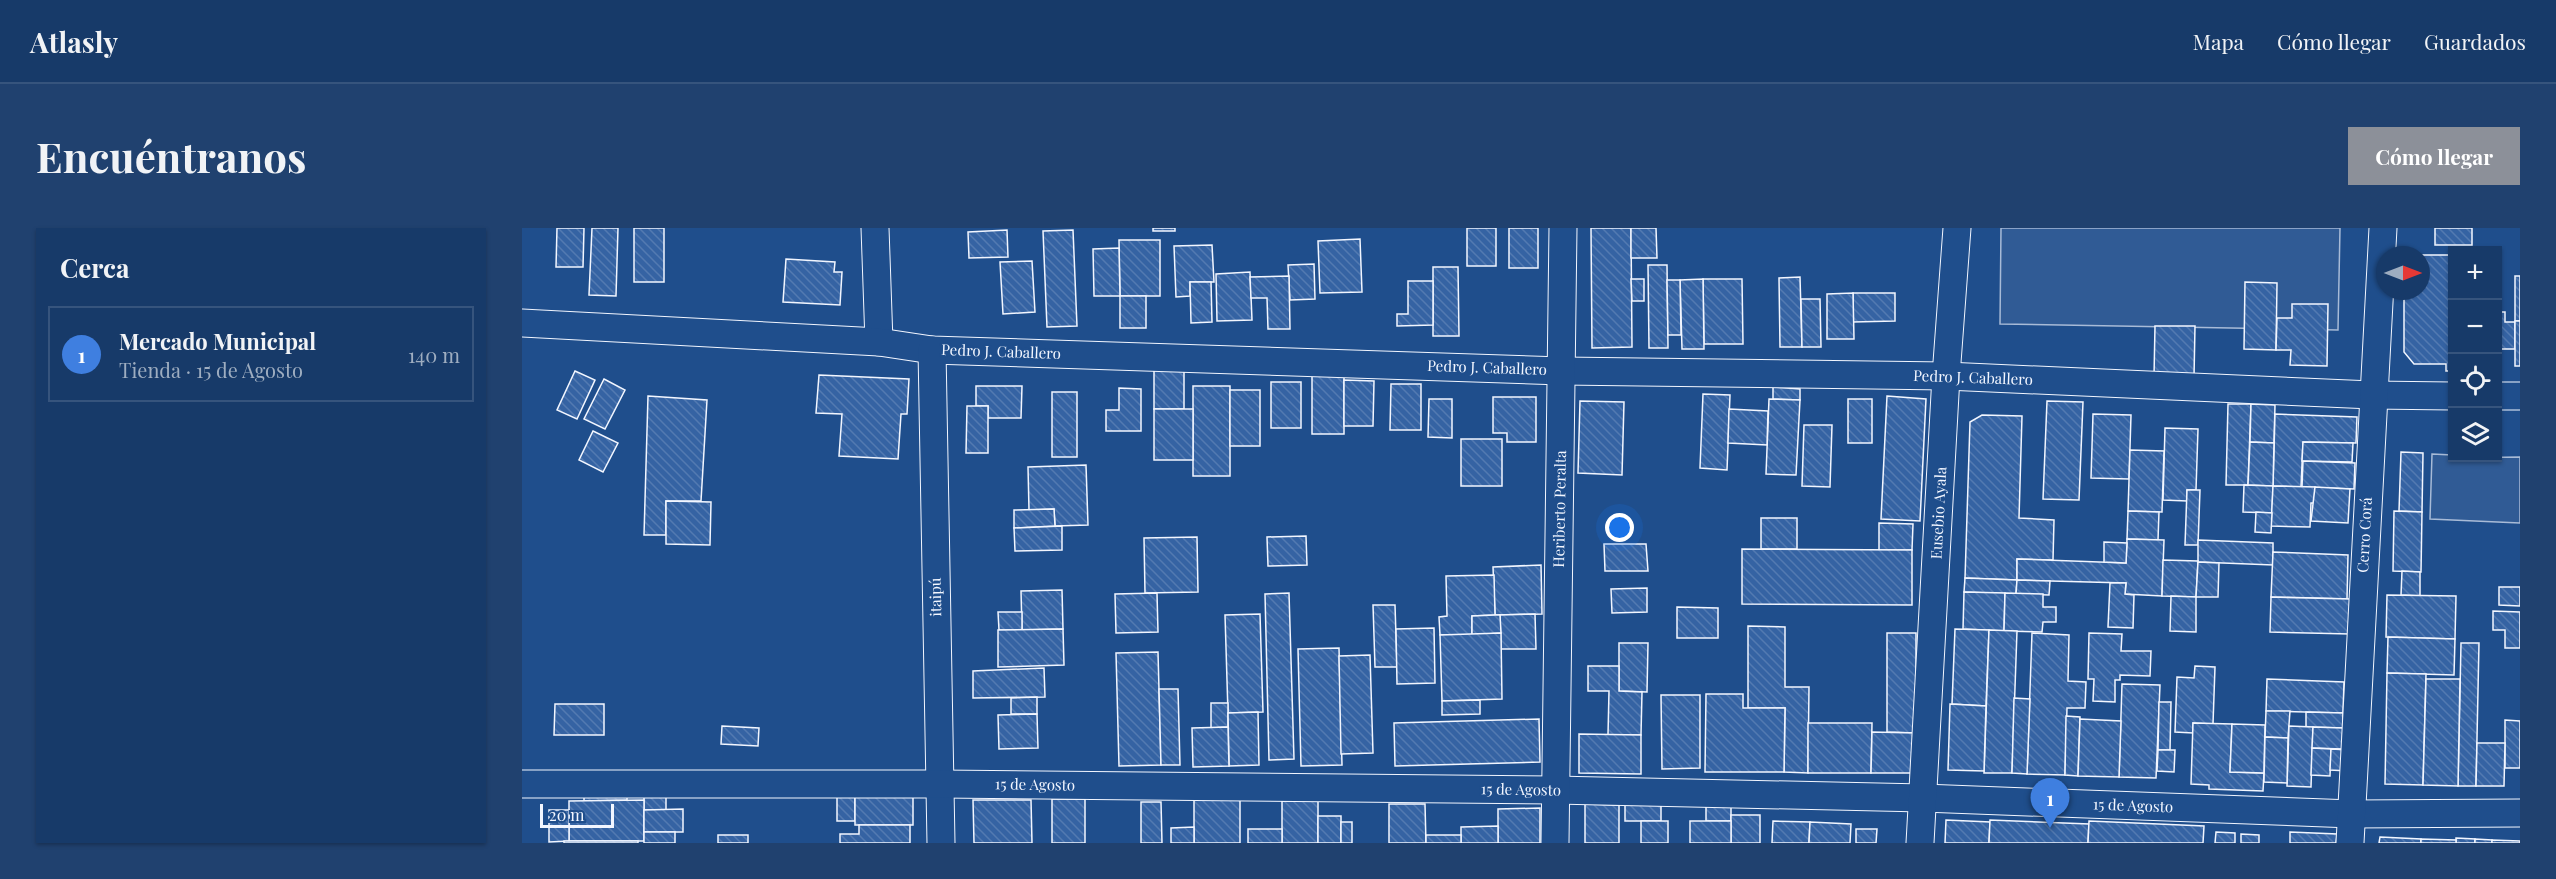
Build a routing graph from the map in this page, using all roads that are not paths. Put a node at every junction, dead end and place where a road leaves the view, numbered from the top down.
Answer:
1 (875, 228) edge
2 (1563, 228) edge
3 (1957, 228) edge
4 (2383, 228) edge
5 (522, 323) edge
6 (879, 342) junction
7 (932, 350) junction
8 (1562, 371) junction
9 (1946, 376) junction
10 (2372, 395) junction
11 (2448, 396) edge
12 (2502, 396) edge
13 (2520, 396) edge
14 (522, 784) edge
15 (939, 784) junction
16 (1555, 790) junction
17 (1923, 798) junction
18 (2520, 813) edge
19 (2352, 814) junction
20 (941, 843) edge
21 (1555, 843) edge
22 (1920, 843) edge
23 (2350, 843) edge

1 - 6 street
2 - 8 street, Heriberto Peralta
3 - 9 street, Eusebio Ayala
4 - 10 street, Cerro Corá
5 - 6 street, Pedro J. Caballero
6 - 7 street, Pedro J. Caballero
7 - 8 street, Pedro J. Caballero
7 - 15 street, itaipú
8 - 9 street, Pedro J. Caballero
8 - 16 street, Heriberto Peralta
9 - 10 street, Pedro J. Caballero
9 - 17 street, Eusebio Ayala
10 - 11 street, Pedro J. Caballero
10 - 19 street, Cerro Corá
12 - 13 street
14 - 15 street, 15 de Agosto
15 - 16 street, 15 de Agosto
15 - 20 street, itaipú
16 - 17 street, 15 de Agosto
16 - 21 street, Heriberto Peralta
17 - 19 street, 15 de Agosto
17 - 22 street, Eusebio Ayala
18 - 19 street, 15 de Agosto
19 - 23 street, Cerro Corá

